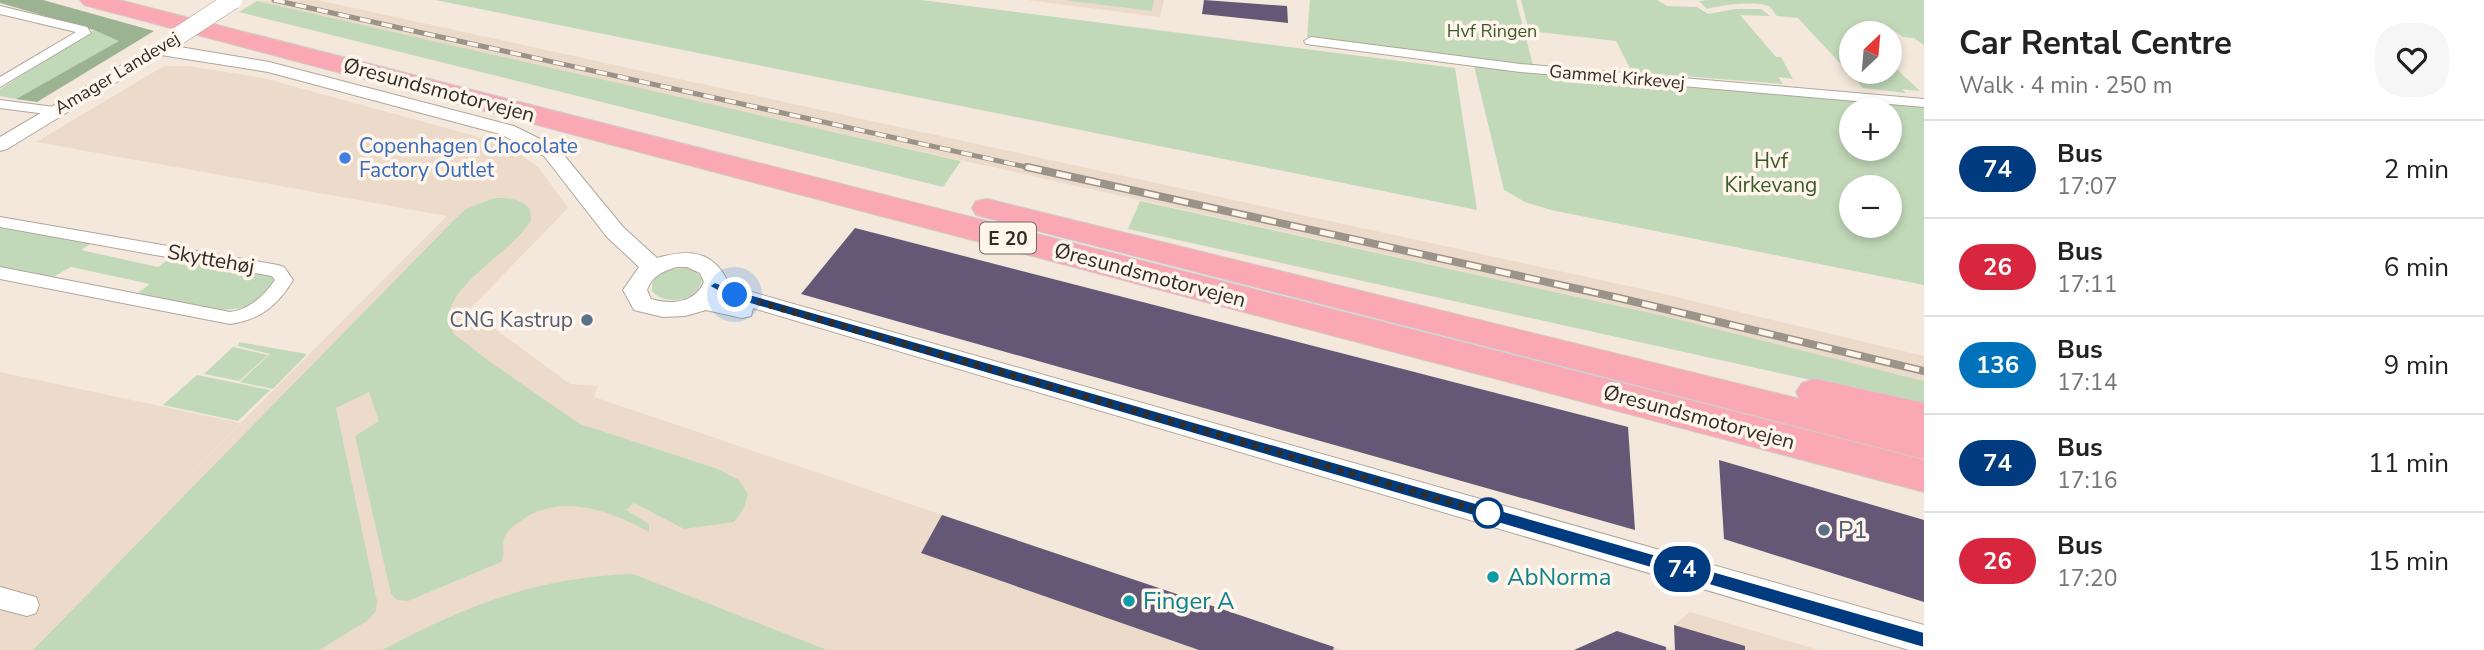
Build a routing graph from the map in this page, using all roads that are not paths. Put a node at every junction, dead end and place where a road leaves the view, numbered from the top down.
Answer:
1 (92, 0) edge
2 (158, 0) edge
3 (233, 0) edge
4 (0, 10) edge
5 (1311, 41) dead end
6 (66, 43) junction
7 (84, 45) dead end
8 (158, 49) junction
9 (0, 83) edge
10 (1924, 103) edge
11 (0, 104) edge
12 (54, 111) junction
13 (0, 145) edge
14 (0, 222) edge
15 (1098, 236) junction
16 (653, 267) junction
17 (0, 273) edge
18 (708, 294) junction
19 (1924, 417) edge
20 (1924, 444) edge
21 (1924, 475) edge
22 (0, 598) edge
23 (27, 605) dead end
24 (1924, 640) edge
25 (1906, 650) edge

1 - 21 highway, Øresundsmotorvejen / E 20
2 - 15 highway, Øresundsmotorvejen / E 20
3 - 8 street, Amager Landevej, bridge
4 - 6 street
5 - 10 street, Gammel Kirkevej
6 - 7 street
6 - 9 street
8 - 12 street, Amager Landevej
8 - 16 street
11 - 12 street
12 - 13 street, Amager Landevej
14 - 17 street, Skyttehøj
15 - 19 highway
15 - 20 highway, Øresundsmotorvejen / E 20
16 - 18 street
16 - 18 street
18 - 24 street
18 - 25 street
22 - 23 street

